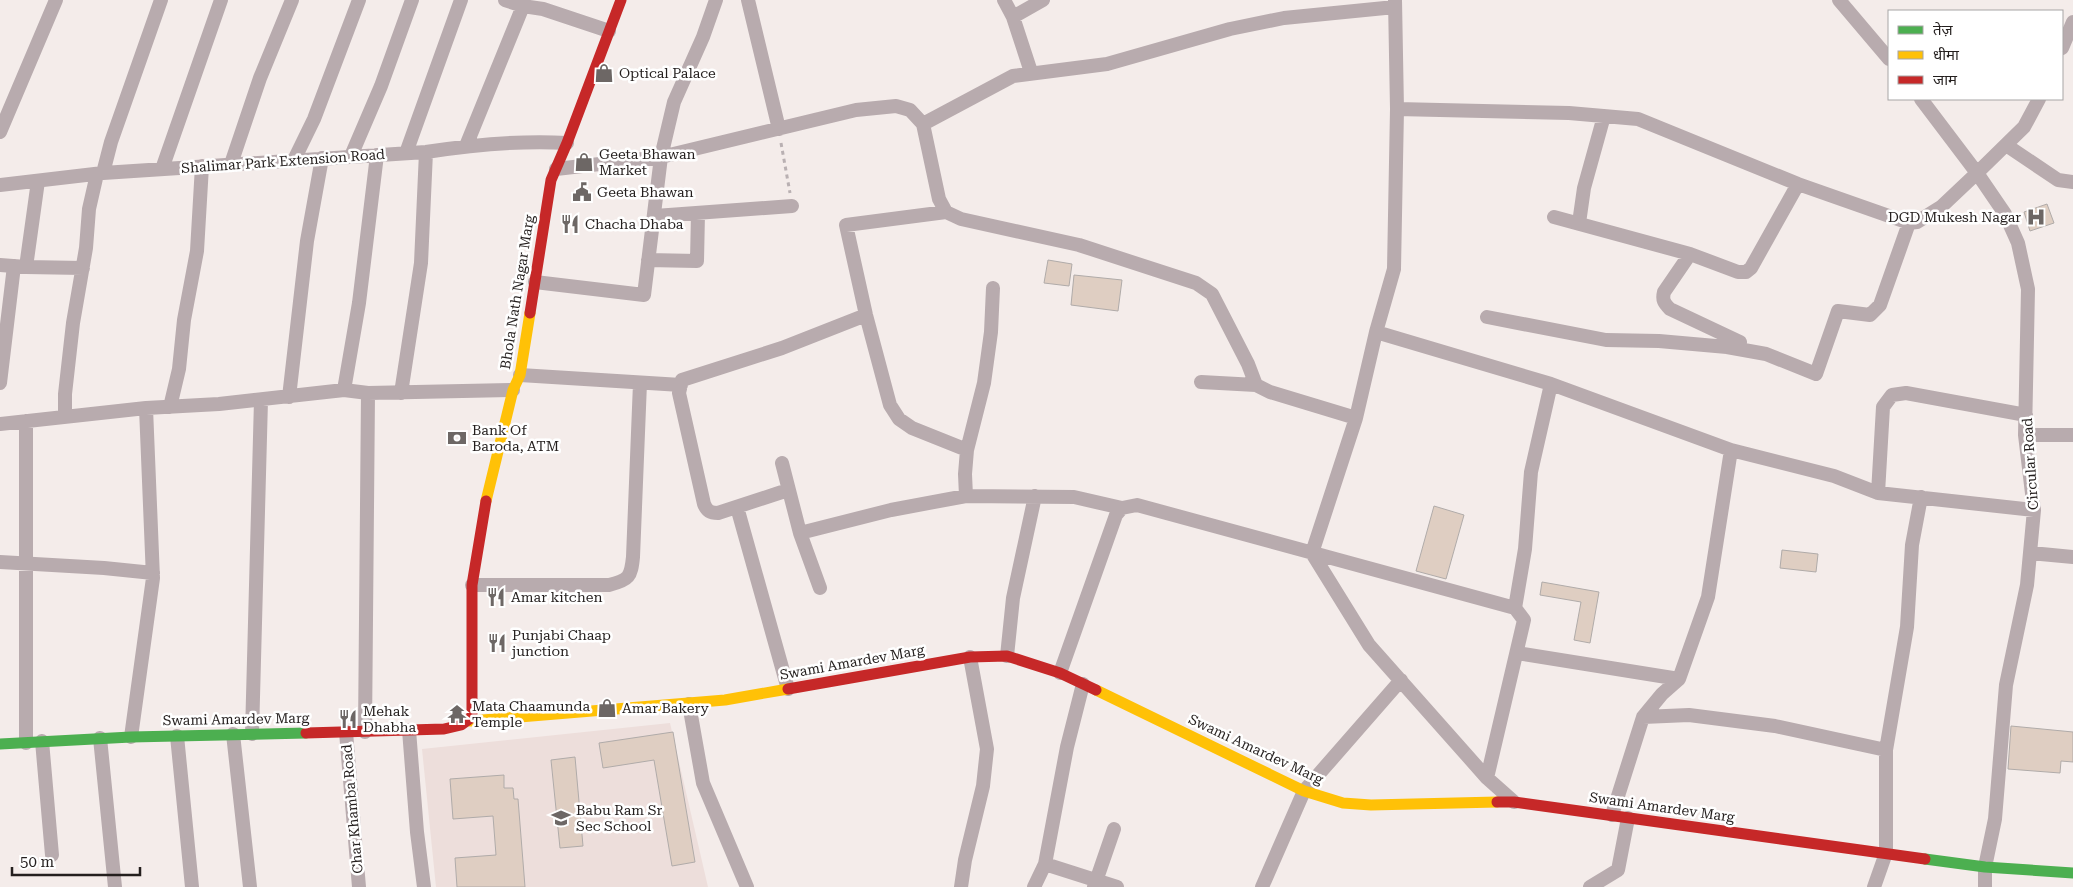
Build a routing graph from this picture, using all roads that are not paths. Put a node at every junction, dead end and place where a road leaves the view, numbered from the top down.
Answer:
1 (56, 0) edge
2 (161, 0) edge
3 (221, 0) edge
4 (292, 0) edge
5 (359, 0) edge
6 (412, 0) edge
7 (461, 0) edge
8 (505, 0) edge
9 (621, 0) edge
10 (716, 0) edge
11 (748, 0) edge
12 (1004, 0) edge
13 (1043, 0) edge
14 (1839, 0) edge
15 (1395, 4) edge
16 (523, 6) junction
17 (1013, 18) junction
18 (2073, 22) edge
19 (609, 31) junction
20 (2063, 46) edge
21 (1888, 59) edge
22 (1031, 72) junction
23 (1922, 100) edge
24 (2038, 100) edge
25 (1397, 109) junction
26 (1604, 116) junction
27 (923, 124) junction
28 (779, 129) junction
29 (0, 132) edge
30 (567, 143) junction
31 (466, 146) junction
32 (2006, 146) junction
33 (426, 152) junction
34 (406, 153) junction
35 (377, 155) junction
36 (351, 156) junction
37 (322, 158) junction
38 (661, 158) junction
39 (294, 160) junction
40 (231, 164) junction
41 (202, 166) junction
42 (162, 169) junction
43 (556, 169) junction
44 (100, 173) junction
45 (1977, 173) junction
46 (38, 181) junction
47 (2073, 182) edge
48 (1798, 184) junction
49 (0, 185) edge
50 (792, 206) road end
51 (946, 212) junction
52 (698, 213) junction
53 (655, 216) junction
54 (1554, 217) dead end
55 (1579, 223) junction
56 (1909, 223) junction
57 (1690, 254) junction
58 (648, 260) junction
59 (13, 266) edge
60 (83, 268) junction
61 (535, 282) junction
62 (993, 288) dead end
63 (866, 316) junction
64 (1487, 317) dead end
65 (1376, 332) junction
66 (1740, 342) dead end
67 (520, 375) junction
68 (1201, 382) dead end
69 (0, 383) edge
70 (640, 383) junction
71 (1551, 384) junction
72 (681, 385) junction
73 (1256, 386) junction
74 (344, 390) junction
75 (513, 390) junction
76 (401, 392) junction
77 (368, 393) junction
78 (289, 397) junction
79 (261, 400) junction
80 (170, 407) junction
81 (146, 408) junction
82 (2026, 415) junction
83 (65, 417) junction
84 (1356, 418) junction
85 (26, 420) junction
86 (0, 424) edge
87 (2025, 434) junction
88 (2073, 435) edge
89 (968, 450) junction
90 (1731, 450) junction
91 (782, 463) dead end
92 (788, 490) junction
93 (1878, 493) junction
94 (966, 496) junction
95 (1035, 496) junction
96 (1921, 497) junction
97 (737, 507) junction
98 (1122, 508) junction
99 (2034, 510) junction
100 (800, 532) junction
101 (1312, 553) junction
102 (2030, 553) junction
103 (2073, 557) edge
104 (0, 562) edge
105 (25, 565) junction
106 (153, 574) junction
107 (472, 586) junction
108 (820, 588) dead end
109 (1515, 608) junction
110 (1517, 653) junction
111 (1007, 656) junction
112 (970, 657) junction
113 (1060, 673) junction
114 (1679, 679) junction
115 (1401, 680) junction
116 (1083, 684) junction
117 (788, 689) junction
118 (688, 704) junction
119 (1643, 717) junction
120 (471, 719) junction
121 (408, 730) junction
122 (346, 732) junction
123 (365, 732) junction
124 (233, 734) junction
125 (252, 734) junction
126 (177, 736) junction
127 (131, 737) junction
128 (100, 738) junction
129 (42, 742) junction
130 (26, 743) junction
131 (0, 744) edge
132 (1886, 750) junction
133 (1487, 778) junction
134 (1304, 791) junction
135 (1514, 802) junction
136 (1612, 815) junction
137 (1628, 818) junction
138 (1114, 829) dead end
139 (1886, 853) junction
140 (52, 855) dead end
141 (1045, 864) junction
142 (1985, 867) junction
143 (2073, 873) edge
144 (1095, 883) edge
145 (115, 887) edge
146 (192, 887) edge
147 (250, 887) edge
148 (359, 887) edge
149 (424, 887) edge
150 (747, 887) edge
151 (961, 887) edge
152 (1034, 887) edge
153 (1117, 887) edge
154 (1262, 887) edge
155 (1590, 887) edge
156 (1874, 887) edge
157 (1985, 887) edge

1 - 29 street
2 - 44 street
3 - 42 street
4 - 40 street
5 - 39 street
6 - 36 street
7 - 34 street
8 - 16 street
9 - 19 street, Bhola Nath Nagar Marg
10 - 38 street
11 - 28 street
12 - 17 street
13 - 17 street
14 - 21 street
15 - 22 street
15 - 25 street
16 - 19 street
16 - 31 street
17 - 22 street
18 - 20 street
19 - 30 street, Bhola Nath Nagar Marg
22 - 27 street
23 - 45 street, Circular Road
24 - 32 street
25 - 26 street
25 - 65 street
26 - 48 street
26 - 55 street
27 - 28 street
27 - 51 street
28 - 38 street
30 - 31 street, Shalimar Park Extension Road
30 - 43 street, Bhola Nath Nagar Marg
31 - 33 street, Shalimar Park Extension Road
32 - 45 street
32 - 47 street
33 - 34 street, Shalimar Park Extension Road
33 - 76 street
34 - 35 street, Shalimar Park Extension Road
35 - 36 street, Shalimar Park Extension Road
35 - 74 street
36 - 37 street, Shalimar Park Extension Road
37 - 39 street, Shalimar Park Extension Road
37 - 78 street
38 - 43 street
38 - 53 street
39 - 40 street, Shalimar Park Extension Road
40 - 41 street, Shalimar Park Extension Road
41 - 42 street, Shalimar Park Extension Road
41 - 80 street
42 - 44 street, Shalimar Park Extension Road
43 - 61 street, Bhola Nath Nagar Marg
44 - 46 street, Shalimar Park Extension Road
44 - 60 street
45 - 56 street
45 - 82 street, Circular Road
46 - 49 street, Shalimar Park Extension Road
46 - 59 street
48 - 56 street
48 - 57 street
50 - 52 street
51 - 63 street
51 - 73 street
52 - 53 street
52 - 58 street
53 - 58 street
54 - 55 street
55 - 57 street
56 - 64 street
57 - 66 street
58 - 61 street
59 - 60 street
59 - 69 street
60 - 83 street
61 - 67 street, Bhola Nath Nagar Marg
62 - 89 street
63 - 72 street
63 - 89 street
65 - 71 street
65 - 84 street
67 - 70 street
67 - 75 street, Bhola Nath Nagar Marg
68 - 73 street
70 - 72 street
70 - 107 street
71 - 90 street
71 - 109 street
72 - 97 street
73 - 84 street
74 - 77 street
74 - 78 street
75 - 76 street
75 - 107 street, Bhola Nath Nagar Marg
76 - 77 street
77 - 123 street
78 - 79 street
79 - 80 street
79 - 125 street
80 - 81 street
81 - 83 street
81 - 106 street
82 - 87 street, Circular Road
82 - 93 street
83 - 85 street
84 - 101 street
85 - 86 street
85 - 105 street
87 - 88 street
87 - 99 street, Circular Road
89 - 94 street
90 - 93 street
90 - 114 street
91 - 92 street
92 - 97 street
92 - 100 street
93 - 96 street
94 - 95 street
94 - 100 street
95 - 98 street
95 - 111 street
96 - 99 street
96 - 132 street
97 - 117 street
98 - 101 street
98 - 113 street
99 - 102 street, Circular Road
100 - 108 street
101 - 109 street
101 - 115 street
102 - 103 street
102 - 142 street, Circular Road
104 - 105 street
105 - 106 street
105 - 130 street
106 - 127 street
107 - 120 street, Bhola Nath Nagar Marg
109 - 110 street
110 - 114 street
110 - 133 street
111 - 112 street, Swami Amardev Marg
111 - 113 street, Swami Amardev Marg
112 - 117 street, Swami Amardev Marg
112 - 151 street
113 - 116 street, Swami Amardev Marg
114 - 119 street
115 - 133 street
115 - 134 street
116 - 134 street, Swami Amardev Marg
116 - 141 street
117 - 118 street, Swami Amardev Marg
118 - 120 street, Swami Amardev Marg
118 - 150 street
119 - 132 street
119 - 136 street
120 - 121 street, Swami Amardev Marg
121 - 123 street, Swami Amardev Marg
121 - 149 street
122 - 123 street, Swami Amardev Marg
122 - 125 street, Swami Amardev Marg
122 - 148 street, Char Khamba Road
124 - 125 street, Swami Amardev Marg
124 - 126 street, Swami Amardev Marg
124 - 147 street
126 - 127 street, Swami Amardev Marg
126 - 146 street
127 - 128 street, Swami Amardev Marg
128 - 129 street, Swami Amardev Marg
128 - 145 street
129 - 130 street, Swami Amardev Marg
129 - 140 street
130 - 131 street, Swami Amardev Marg
132 - 139 street
133 - 135 street
134 - 135 street, Swami Amardev Marg
134 - 154 street
135 - 136 street, Swami Amardev Marg
136 - 137 street, Swami Amardev Marg
137 - 139 street, Swami Amardev Marg
137 - 155 street
138 - 144 street
139 - 142 street, Swami Amardev Marg
139 - 156 street
141 - 144 street
141 - 152 street
142 - 143 street, Swami Amardev Marg
142 - 157 street, Circular Road
144 - 153 street

